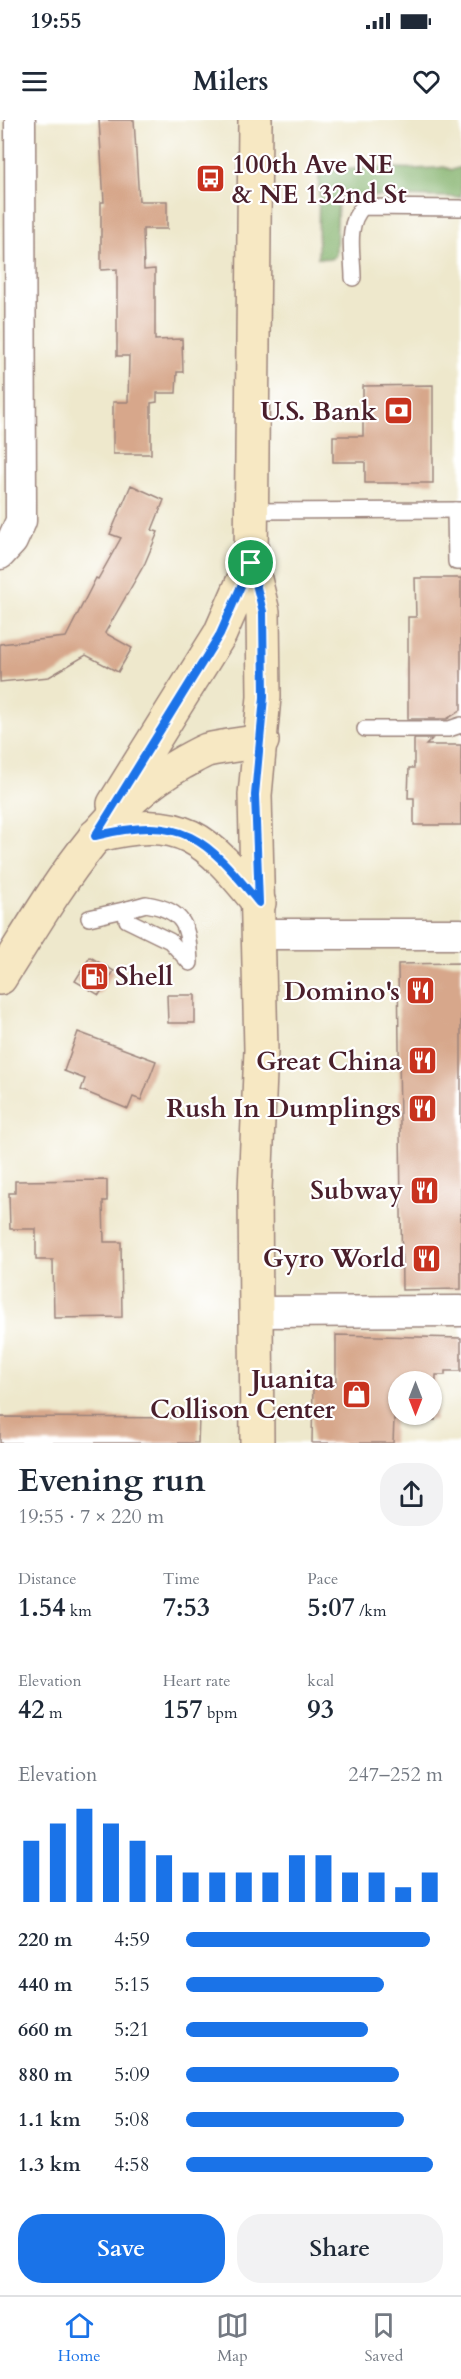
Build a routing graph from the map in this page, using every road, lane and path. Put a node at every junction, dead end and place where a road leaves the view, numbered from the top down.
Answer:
1 (20, 120) edge
2 (255, 120) edge
3 (461, 208) edge
4 (353, 278) dead end
5 (458, 510) edge
6 (251, 511) junction
7 (6, 547) edge
8 (461, 562) edge
9 (251, 563) junction
10 (461, 725) edge
11 (365, 729) dead end
12 (262, 741) junction
13 (95, 836) junction
14 (128, 909) junction
15 (89, 918) dead end
16 (259, 918) junction
17 (461, 934) edge
18 (0, 978) edge
19 (461, 1311) edge
20 (256, 1312) junction
21 (257, 1443) edge

1 - 7 street
2 - 6 main road
3 - 4 lane
5 - 6 lane
5 - 8 lane
6 - 9 main road
9 - 12 main road
9 - 13 main road
10 - 11 lane
12 - 13 main road
12 - 16 main road
13 - 16 main road
13 - 18 main road
14 - 14 lane
14 - 15 lane
16 - 17 street
16 - 20 main road
19 - 20 street
20 - 21 main road

